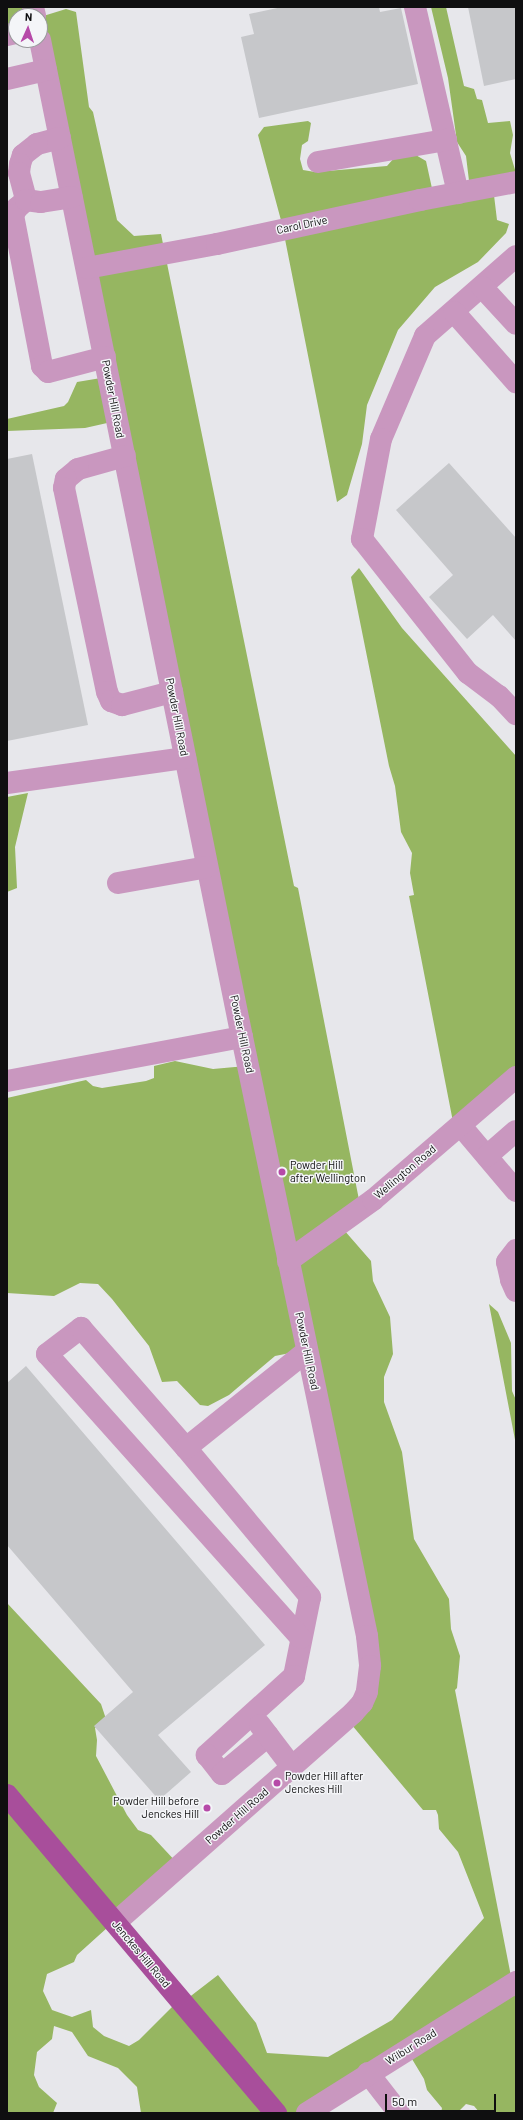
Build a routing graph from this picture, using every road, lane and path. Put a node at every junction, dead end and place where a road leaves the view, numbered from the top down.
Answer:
1 (415, 7) edge
2 (42, 48) edge
3 (46, 70) junction
4 (7, 79) edge
5 (60, 138) junction
6 (446, 140) junction
7 (318, 162) dead end
8 (516, 182) edge
9 (458, 194) junction
10 (72, 197) junction
11 (26, 200) junction
12 (516, 256) edge
13 (87, 268) junction
14 (482, 287) junction
15 (454, 312) junction
16 (516, 324) edge
17 (105, 357) junction
18 (516, 382) edge
19 (125, 456) junction
20 (172, 692) junction
21 (516, 714) edge
22 (185, 758) junction
23 (7, 783) edge
24 (207, 867) junction
25 (118, 884) dead end
26 (242, 1037) junction
27 (516, 1076) edge
28 (7, 1081) edge
29 (460, 1126) junction
30 (516, 1131) edge
31 (487, 1156) junction
32 (516, 1191) edge
33 (516, 1250) edge
34 (288, 1261) junction
35 (516, 1290) edge
36 (307, 1351) junction
37 (186, 1448) junction
38 (301, 1638) junction
39 (252, 1715) junction
40 (268, 1736) junction
41 (292, 1767) junction
42 (7, 1795) edge
43 (115, 1923) junction
44 (516, 1982) edge
45 (368, 2074) junction
46 (276, 2113) edge
47 (307, 2113) edge
48 (399, 2113) edge

1 - 6 street
2 - 3 street, Powder Hill Road
3 - 4 street
3 - 5 street, Powder Hill Road
5 - 10 street, Powder Hill Road
5 - 11 street
6 - 7 street
6 - 9 street
8 - 9 street, Carol Drive
9 - 13 street, Carol Drive
10 - 11 street
10 - 13 street, Powder Hill Road
11 - 17 street
12 - 14 street
13 - 17 street, Powder Hill Road
14 - 15 street
14 - 16 street
15 - 18 street
15 - 21 street
17 - 19 street, Powder Hill Road
19 - 20 street, Powder Hill Road
19 - 20 street
20 - 22 street, Powder Hill Road
22 - 23 street
22 - 24 street, Powder Hill Road
24 - 25 street
24 - 26 street, Powder Hill Road
26 - 28 street
26 - 34 street, Powder Hill Road
27 - 29 street, Wellington Road
29 - 31 street
29 - 34 street, Wellington Road
30 - 31 street
31 - 32 street
33 - 35 street
34 - 36 street, Powder Hill Road
36 - 37 street
36 - 41 street, Powder Hill Road
37 - 38 street
37 - 38 street
38 - 39 street
39 - 40 street
39 - 40 street
40 - 41 street
41 - 43 street, Powder Hill Road
42 - 43 main road, Jenckes Hill Road
43 - 46 main road, Jenckes Hill Road
44 - 45 street, Wilbur Road
45 - 47 street, Wilbur Road
45 - 48 street

